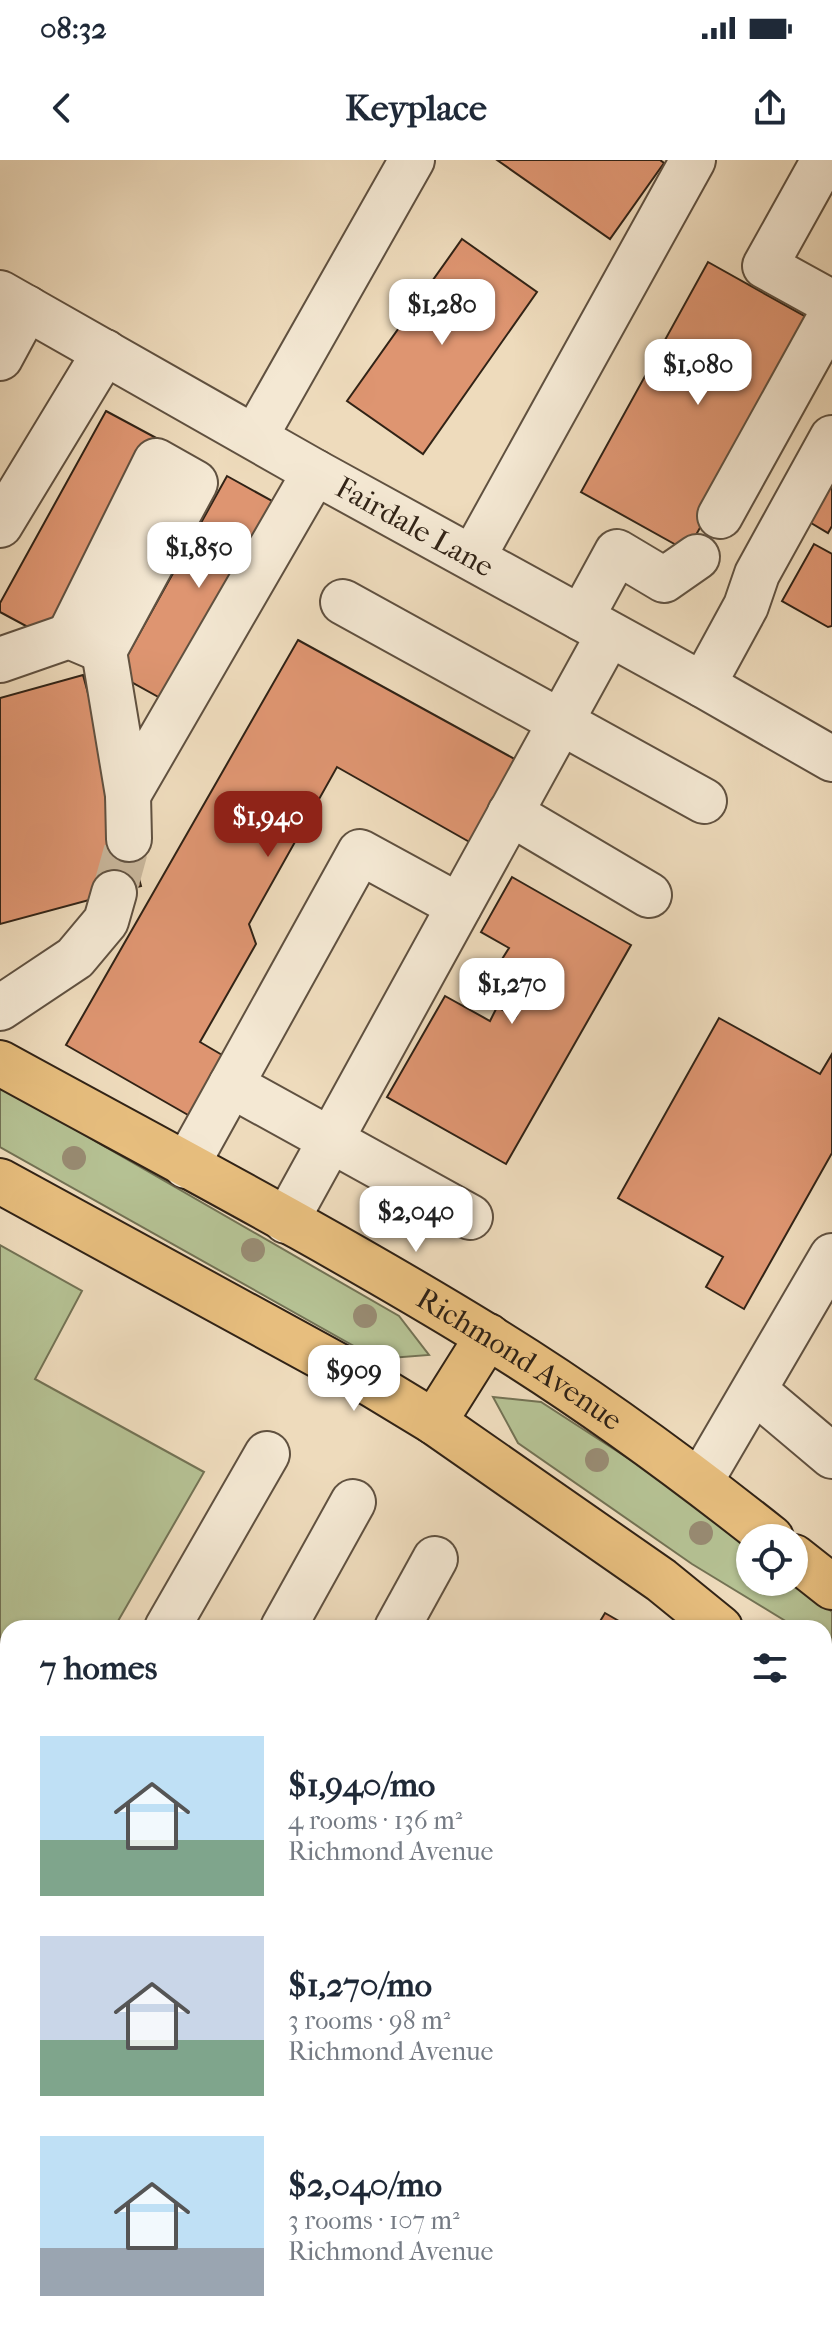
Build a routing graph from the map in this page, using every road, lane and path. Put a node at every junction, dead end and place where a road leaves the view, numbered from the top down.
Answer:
1 (412, 160) edge
2 (693, 160) edge
3 (824, 160) edge
4 (14, 300) edge
5 (832, 303) edge
6 (832, 314) edge
7 (105, 352) junction
8 (0, 358) edge
9 (210, 412) junction
10 (255, 437) junction
11 (832, 438) edge
12 (315, 472) junction
13 (720, 516) dead end
14 (0, 525) edge
15 (473, 557) junction
16 (697, 557) dead end
17 (343, 602) dead end
18 (595, 626) junction
19 (86, 643) junction
20 (0, 660) edge
21 (703, 685) junction
22 (560, 722) junction
23 (832, 759) edge
24 (128, 795) junction
25 (704, 801) dead end
26 (510, 813) junction
27 (129, 839) tunnel mouth
28 (114, 893) tunnel mouth
29 (649, 895) dead end
30 (459, 906) junction
31 (0, 1008) edge
32 (0, 1063) edge
33 (231, 1085) junction
34 (330, 1140) junction
35 (186, 1166) junction
36 (0, 1181) edge
37 (470, 1217) dead end
38 (286, 1221) junction
39 (832, 1256) edge
40 (488, 1336) junction
41 (755, 1391) junction
42 (434, 1422) junction
43 (267, 1454) dead end
44 (832, 1456) edge
45 (700, 1482) junction
46 (353, 1502) dead end
47 (753, 1524) edge
48 (435, 1559) dead end
49 (808, 1568) edge
50 (832, 1587) edge
51 (172, 1620) edge
52 (287, 1620) edge
53 (401, 1620) edge
54 (710, 1620) edge

1 - 10 street
2 - 15 street
3 - 5 street
4 - 7 street, Fairdale Lane
4 - 8 street
6 - 13 street
7 - 9 street, Fairdale Lane
7 - 14 street
9 - 10 street, Fairdale Lane
9 - 19 street
10 - 12 street, Fairdale Lane
11 - 21 street
12 - 15 street, Fairdale Lane
12 - 24 street
15 - 18 street, Fairdale Lane
16 - 18 street
17 - 22 street
18 - 21 street, Fairdale Lane
18 - 22 street
19 - 20 street
19 - 24 street
21 - 23 street, Fairdale Lane
22 - 25 street
22 - 26 street
24 - 27 street
26 - 29 street
26 - 30 street
28 - 31 street
30 - 33 street
30 - 34 street
32 - 35 main road, Richmond Avenue
33 - 34 street
33 - 35 street
34 - 37 street
34 - 38 street
35 - 38 main road, Richmond Avenue
36 - 42 main road
38 - 40 main road, Richmond Avenue
39 - 41 street
40 - 42 main road
40 - 45 main road, Richmond Avenue
41 - 44 street
41 - 45 street
42 - 54 main road
43 - 51 street
45 - 47 main road, Richmond Avenue
46 - 52 street
48 - 53 street
49 - 50 main road

